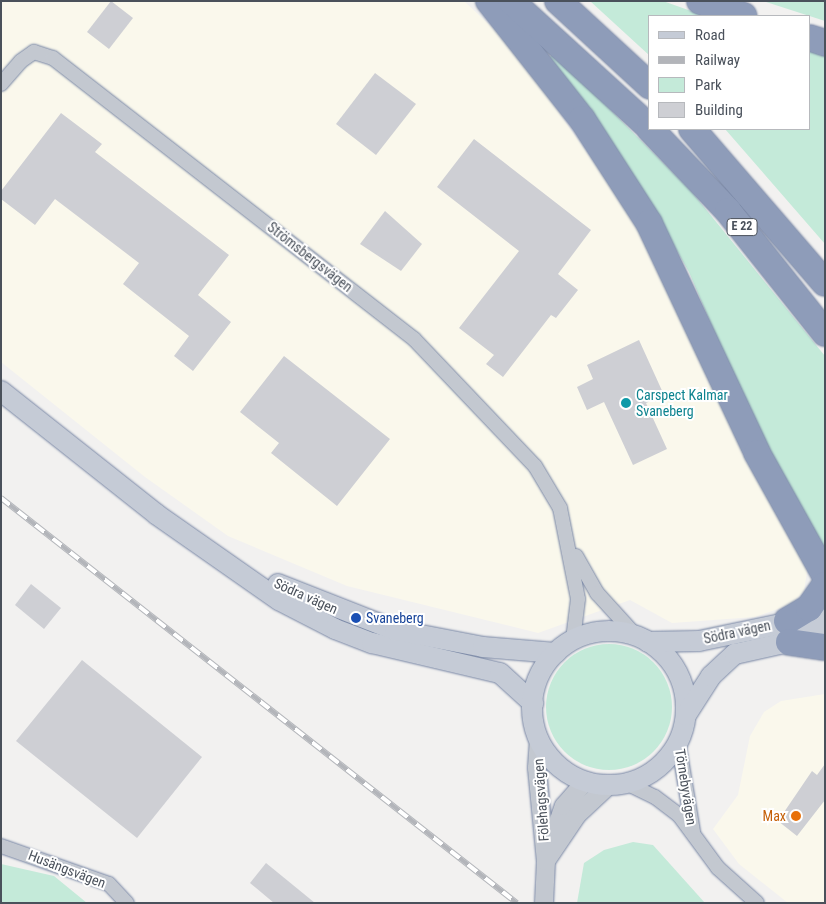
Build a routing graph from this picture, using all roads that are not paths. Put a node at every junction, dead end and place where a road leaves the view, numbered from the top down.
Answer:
1 (489, 1) edge
2 (511, 1) edge
3 (558, 1) edge
4 (700, 1) edge
5 (741, 15) edge
6 (811, 38) edge
7 (825, 43) edge
8 (1, 84) edge
9 (648, 84) edge
10 (648, 126) edge
11 (652, 130) edge
12 (693, 130) edge
13 (825, 283) edge
14 (825, 333) edge
15 (1, 391) edge
16 (569, 542) junction
17 (208, 551) junction
18 (825, 575) edge
19 (825, 585) edge
20 (825, 615) edge
21 (825, 624) edge
22 (788, 631) junction
23 (643, 639) junction
24 (573, 640) junction
25 (825, 647) edge
26 (556, 653) junction
27 (533, 703) junction
28 (686, 715) junction
29 (539, 740) junction
30 (678, 741) junction
31 (586, 782) junction
32 (618, 784) junction
33 (693, 832) junction
34 (1, 846) edge
35 (546, 861) junction
36 (126, 903) edge
37 (544, 903) edge
38 (756, 903) edge

1 - 18 highway
2 - 10 highway, E 22
3 - 9 highway
4 - 5 highway
6 - 7 highway
8 - 16 street, Strömsbergsvägen
11 - 14 highway, E 22
12 - 13 highway, E 22
15 - 17 main road, Södra vägen
16 - 23 street, Strömsbergsvägen
16 - 24 street, Strömsbergsvägen
17 - 26 main road, Södra vägen
17 - 27 main road, Södra vägen
19 - 22 highway
20 - 22 main road, Södra vägen
21 - 22 main road, Södra vägen
22 - 23 main road, Södra vägen
22 - 25 highway
22 - 28 main road, Södra vägen
23 - 24 main road
23 - 28 main road
24 - 26 main road
26 - 27 main road
27 - 29 main road
28 - 30 main road
29 - 31 main road
29 - 35 street, Fölehagsvägen
30 - 32 main road
30 - 33 street, Törnebyvägen
31 - 32 main road
31 - 35 street, Fölehagsvägen
32 - 33 street, Törnebyvägen
32 - 35 street, Fölehagsvägen
33 - 38 street, Törnebyvägen
34 - 36 street, Husängsvägen
35 - 37 street, Fölehagsvägen

